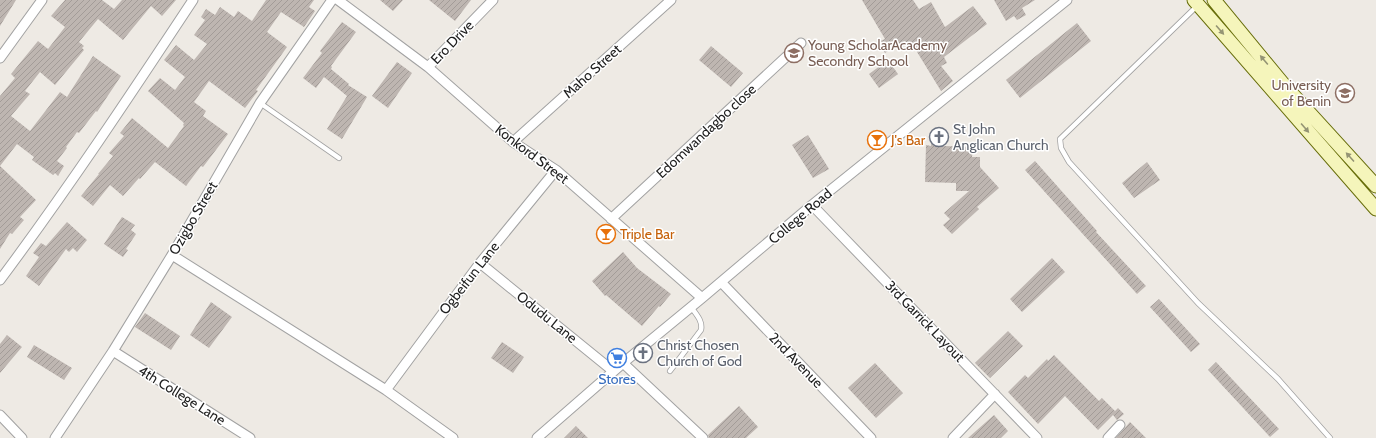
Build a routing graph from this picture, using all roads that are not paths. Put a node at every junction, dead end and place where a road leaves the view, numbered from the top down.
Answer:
1 (42, 0) edge
2 (193, 0) edge
3 (332, 0) edge
4 (338, 0) edge
5 (493, 0) edge
6 (671, 0) edge
7 (1067, 0) edge
8 (1214, 0) edge
9 (1196, 2) edge
10 (801, 43) dead end
11 (0, 58) edge
12 (428, 67) junction
13 (260, 104) junction
14 (513, 142) junction
15 (339, 158) dead end
16 (556, 170) junction
17 (1376, 186) edge
18 (812, 205) junction
19 (1376, 209) edge
20 (610, 219) junction
21 (172, 255) junction
22 (480, 263) junction
23 (0, 280) edge
24 (721, 282) junction
25 (702, 298) junction
26 (691, 307) junction
27 (113, 351) junction
28 (623, 363) junction
29 (613, 371) junction
30 (670, 371) dead end
31 (386, 390) junction
32 (995, 394) junction
33 (0, 415) edge
34 (1120, 425) dead end
35 (22, 438) edge
36 (55, 438) edge
37 (250, 438) edge
38 (453, 438) edge
39 (537, 438) edge
40 (703, 438) edge
41 (871, 438) edge
42 (953, 438) edge
43 (1036, 438) edge
44 (1108, 438) edge
45 (1330, 438) edge

1 - 11 street
2 - 23 street
3 - 13 street, Ozigbo Street
4 - 12 street, Konkord Street
5 - 12 street, Ero Drive
6 - 14 street, Maho Street
7 - 18 street, College Road
17 -> 8 main road
9 -> 19 main road
9 - 45 lane
10 - 20 street, Edomwandagbo close
12 - 14 street, Konkord Street
13 - 15 lane
13 - 21 street, Ozigbo Street
14 - 16 street, Konkord Street
16 - 20 street, Konkord Street
16 - 22 street, Ogbeifun Lane
18 - 24 street, College Road
18 - 32 street, 3rd Garrick Layout
20 - 25 street, Konkord Street
21 - 27 street, Ozigbo Street
21 - 31 street
22 - 29 street, Odudu Lane
22 - 31 street, Ogbeifun Lane
24 - 25 street, College Road
24 - 41 street, 2nd Avenue
25 - 26 street, College Road
26 - 28 street, College Road
26 - 30 lane
27 - 36 street, Ozigbo Street
27 - 37 street, 4th College Lane
28 - 29 street, College Road
28 - 40 street
29 - 39 street, College Road
31 - 38 street
32 - 42 street
32 - 43 street, 3rd Garrick Layout
33 - 35 street
34 - 44 street

